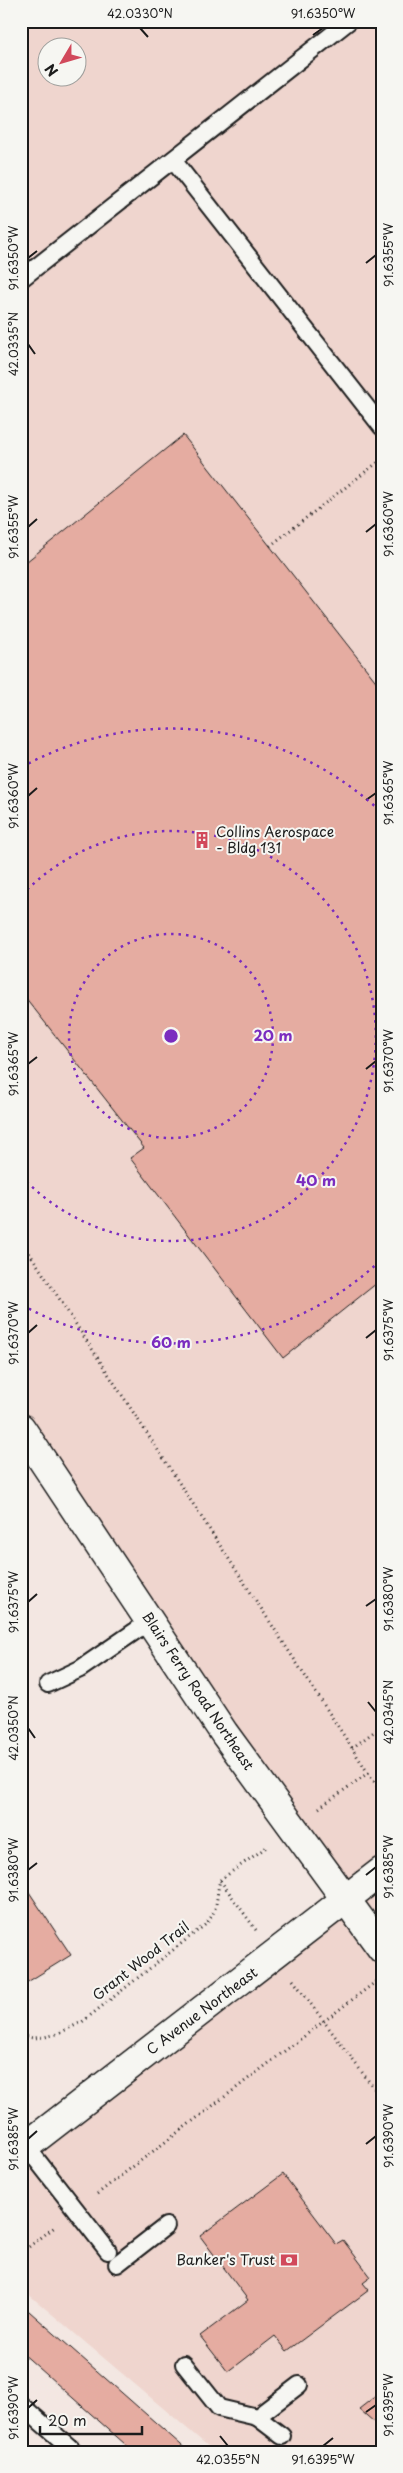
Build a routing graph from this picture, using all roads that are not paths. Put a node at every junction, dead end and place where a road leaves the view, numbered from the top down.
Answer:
1 (349, 21) edge
2 (173, 160) junction
3 (21, 279) edge
4 (382, 427) edge
5 (21, 1428) edge
6 (150, 1621) junction
7 (48, 1684) dead end
8 (382, 1871) edge
9 (346, 1899) junction
10 (382, 1949) edge
11 (24, 2148) edge
12 (166, 2226) dead end
13 (184, 2364) dead end
14 (299, 2386) dead end
15 (21, 2405) edge
16 (258, 2417) junction
17 (282, 2436) dead end
18 (75, 2452) edge

1 - 2 lane
2 - 3 lane
2 - 4 lane
5 - 6 main road, Blairs Ferry Road Northeast
6 - 7 lane
6 - 9 main road, Blairs Ferry Road Northeast
8 - 9 main road, C Avenue Northeast
9 - 10 main road, Blairs Ferry Road Northeast
9 - 11 main road, C Avenue Northeast
11 - 12 lane
13 - 16 lane
14 - 16 lane
15 - 18 lane
16 - 17 lane

